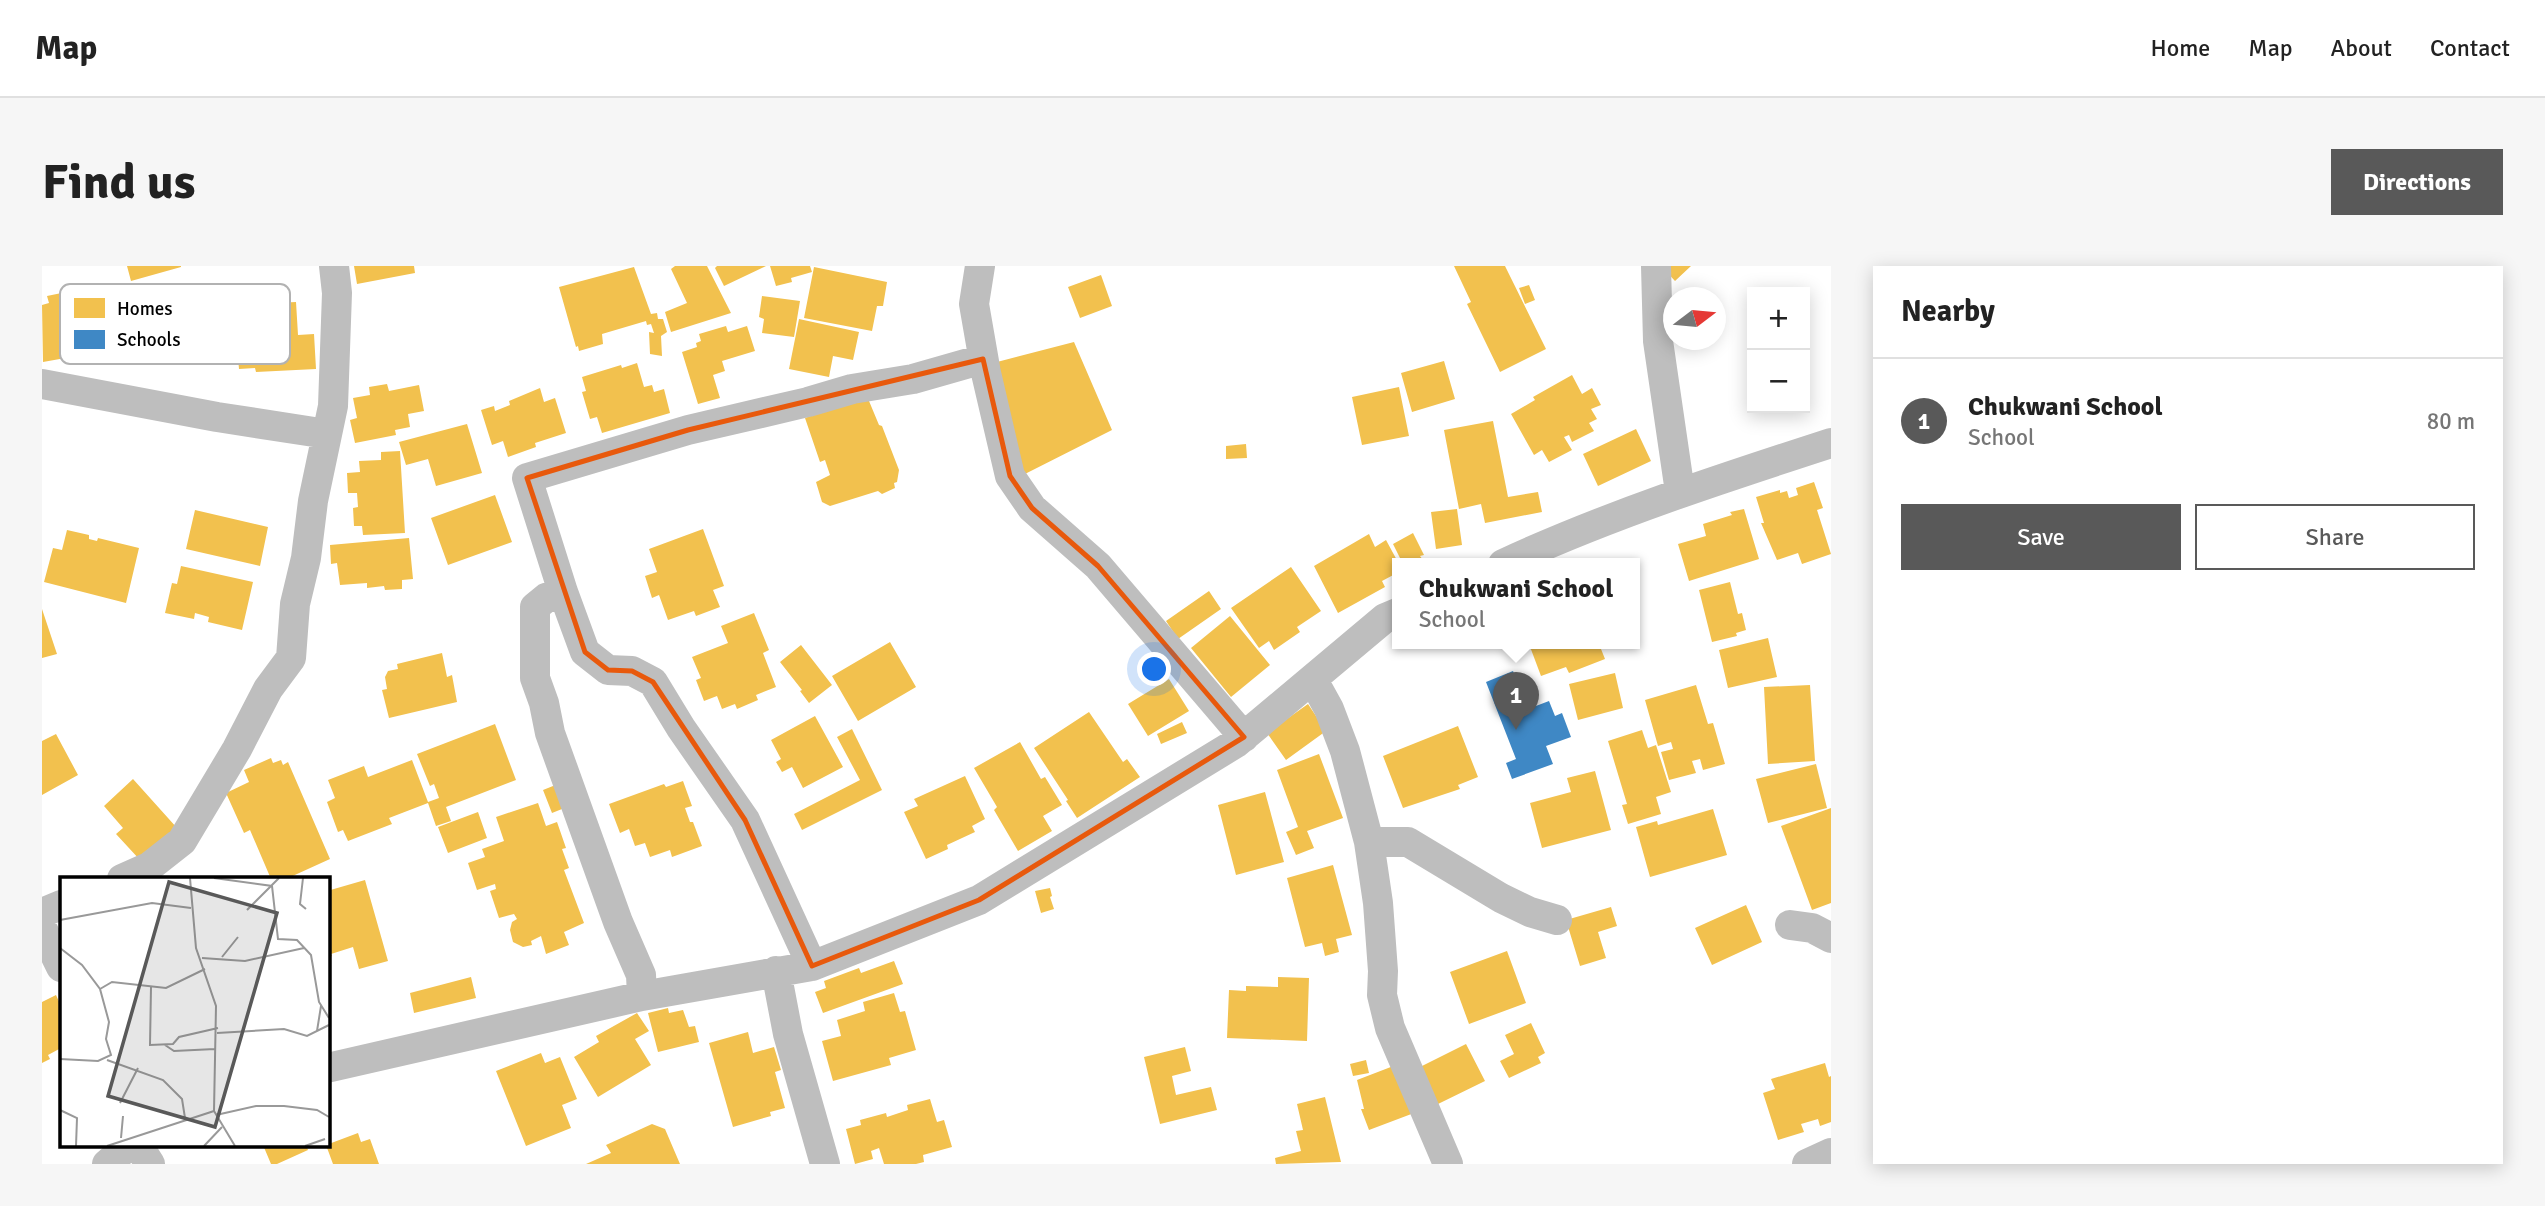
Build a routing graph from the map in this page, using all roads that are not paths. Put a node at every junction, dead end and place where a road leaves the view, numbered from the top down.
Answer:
1 (334, 266) edge
2 (979, 266) edge
3 (1656, 266) edge
4 (983, 359) junction
5 (42, 384) edge
6 (327, 434) junction
7 (1831, 443) edge
8 (1680, 492) junction
9 (1516, 558) edge
10 (563, 592) junction
11 (1392, 615) edge
12 (1313, 680) junction
13 (1244, 737) junction
14 (1369, 842) junction
15 (126, 877) edge
16 (60, 905) edge
17 (42, 913) edge
18 (1557, 920) dead end
19 (1790, 925) dead end
20 (42, 928) edge
21 (1831, 938) edge
22 (60, 965) edge
23 (812, 966) junction
24 (776, 971) junction
25 (642, 996) junction
26 (329, 1068) edge
27 (128, 1146) edge
28 (139, 1146) edge
29 (1831, 1153) edge
30 (107, 1164) edge
31 (150, 1164) edge
32 (825, 1164) edge
33 (1448, 1164) edge
34 (1807, 1164) edge

1 - 6 street
2 - 4 street
3 - 8 street
4 - 10 street
4 - 13 street
5 - 6 street
6 - 15 street
7 - 8 street
8 - 9 street
10 - 23 street
10 - 25 street
11 - 12 street
12 - 13 street
12 - 14 street
13 - 23 street
14 - 18 street
14 - 33 street
16 - 17 street
19 - 21 street
20 - 22 street
23 - 24 street
24 - 25 street
24 - 32 street
25 - 26 street
27 - 30 street
28 - 31 street
29 - 34 street

